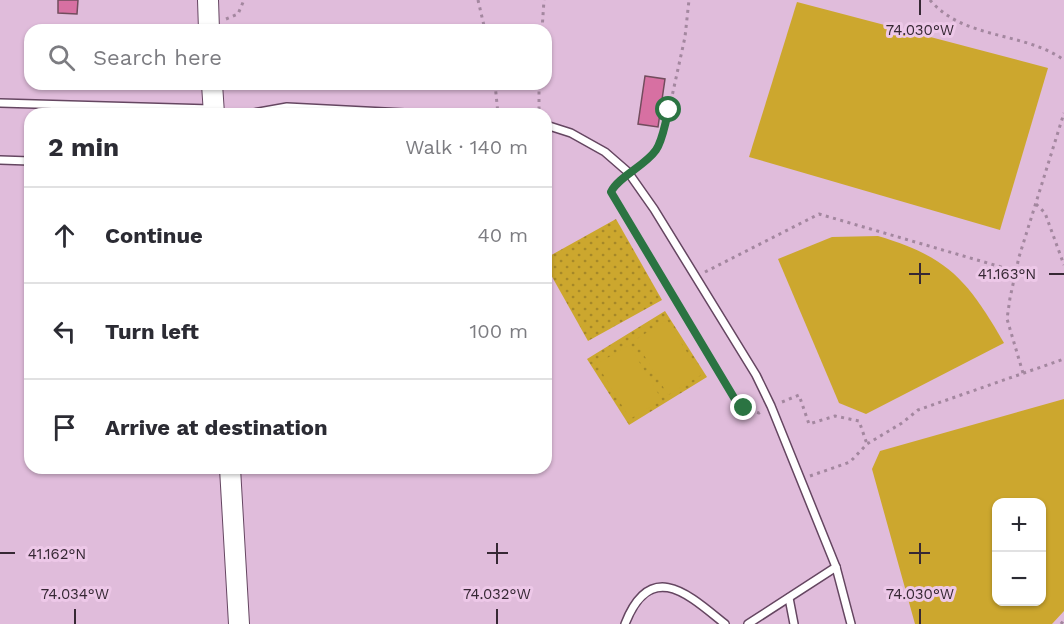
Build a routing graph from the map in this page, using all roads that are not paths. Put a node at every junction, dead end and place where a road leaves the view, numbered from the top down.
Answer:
1 (208, 0) edge
2 (209, 24) edge
3 (212, 90) edge
4 (0, 103) edge
5 (105, 108) edge
6 (214, 108) edge
7 (281, 108) edge
8 (307, 108) edge
9 (552, 127) edge
10 (0, 160) edge
11 (24, 160) edge
12 (230, 474) edge
13 (836, 567) junction
14 (789, 598) junction
15 (239, 624) edge
16 (625, 624) edge
17 (725, 624) edge
18 (748, 624) edge
19 (794, 624) edge
20 (851, 624) edge

1 - 2 main road
3 - 6 main road
4 - 5 lane
7 - 8 lane
9 - 13 lane
10 - 11 lane
12 - 15 main road
13 - 14 lane
13 - 20 lane
14 - 18 lane
14 - 19 lane
16 - 17 lane

